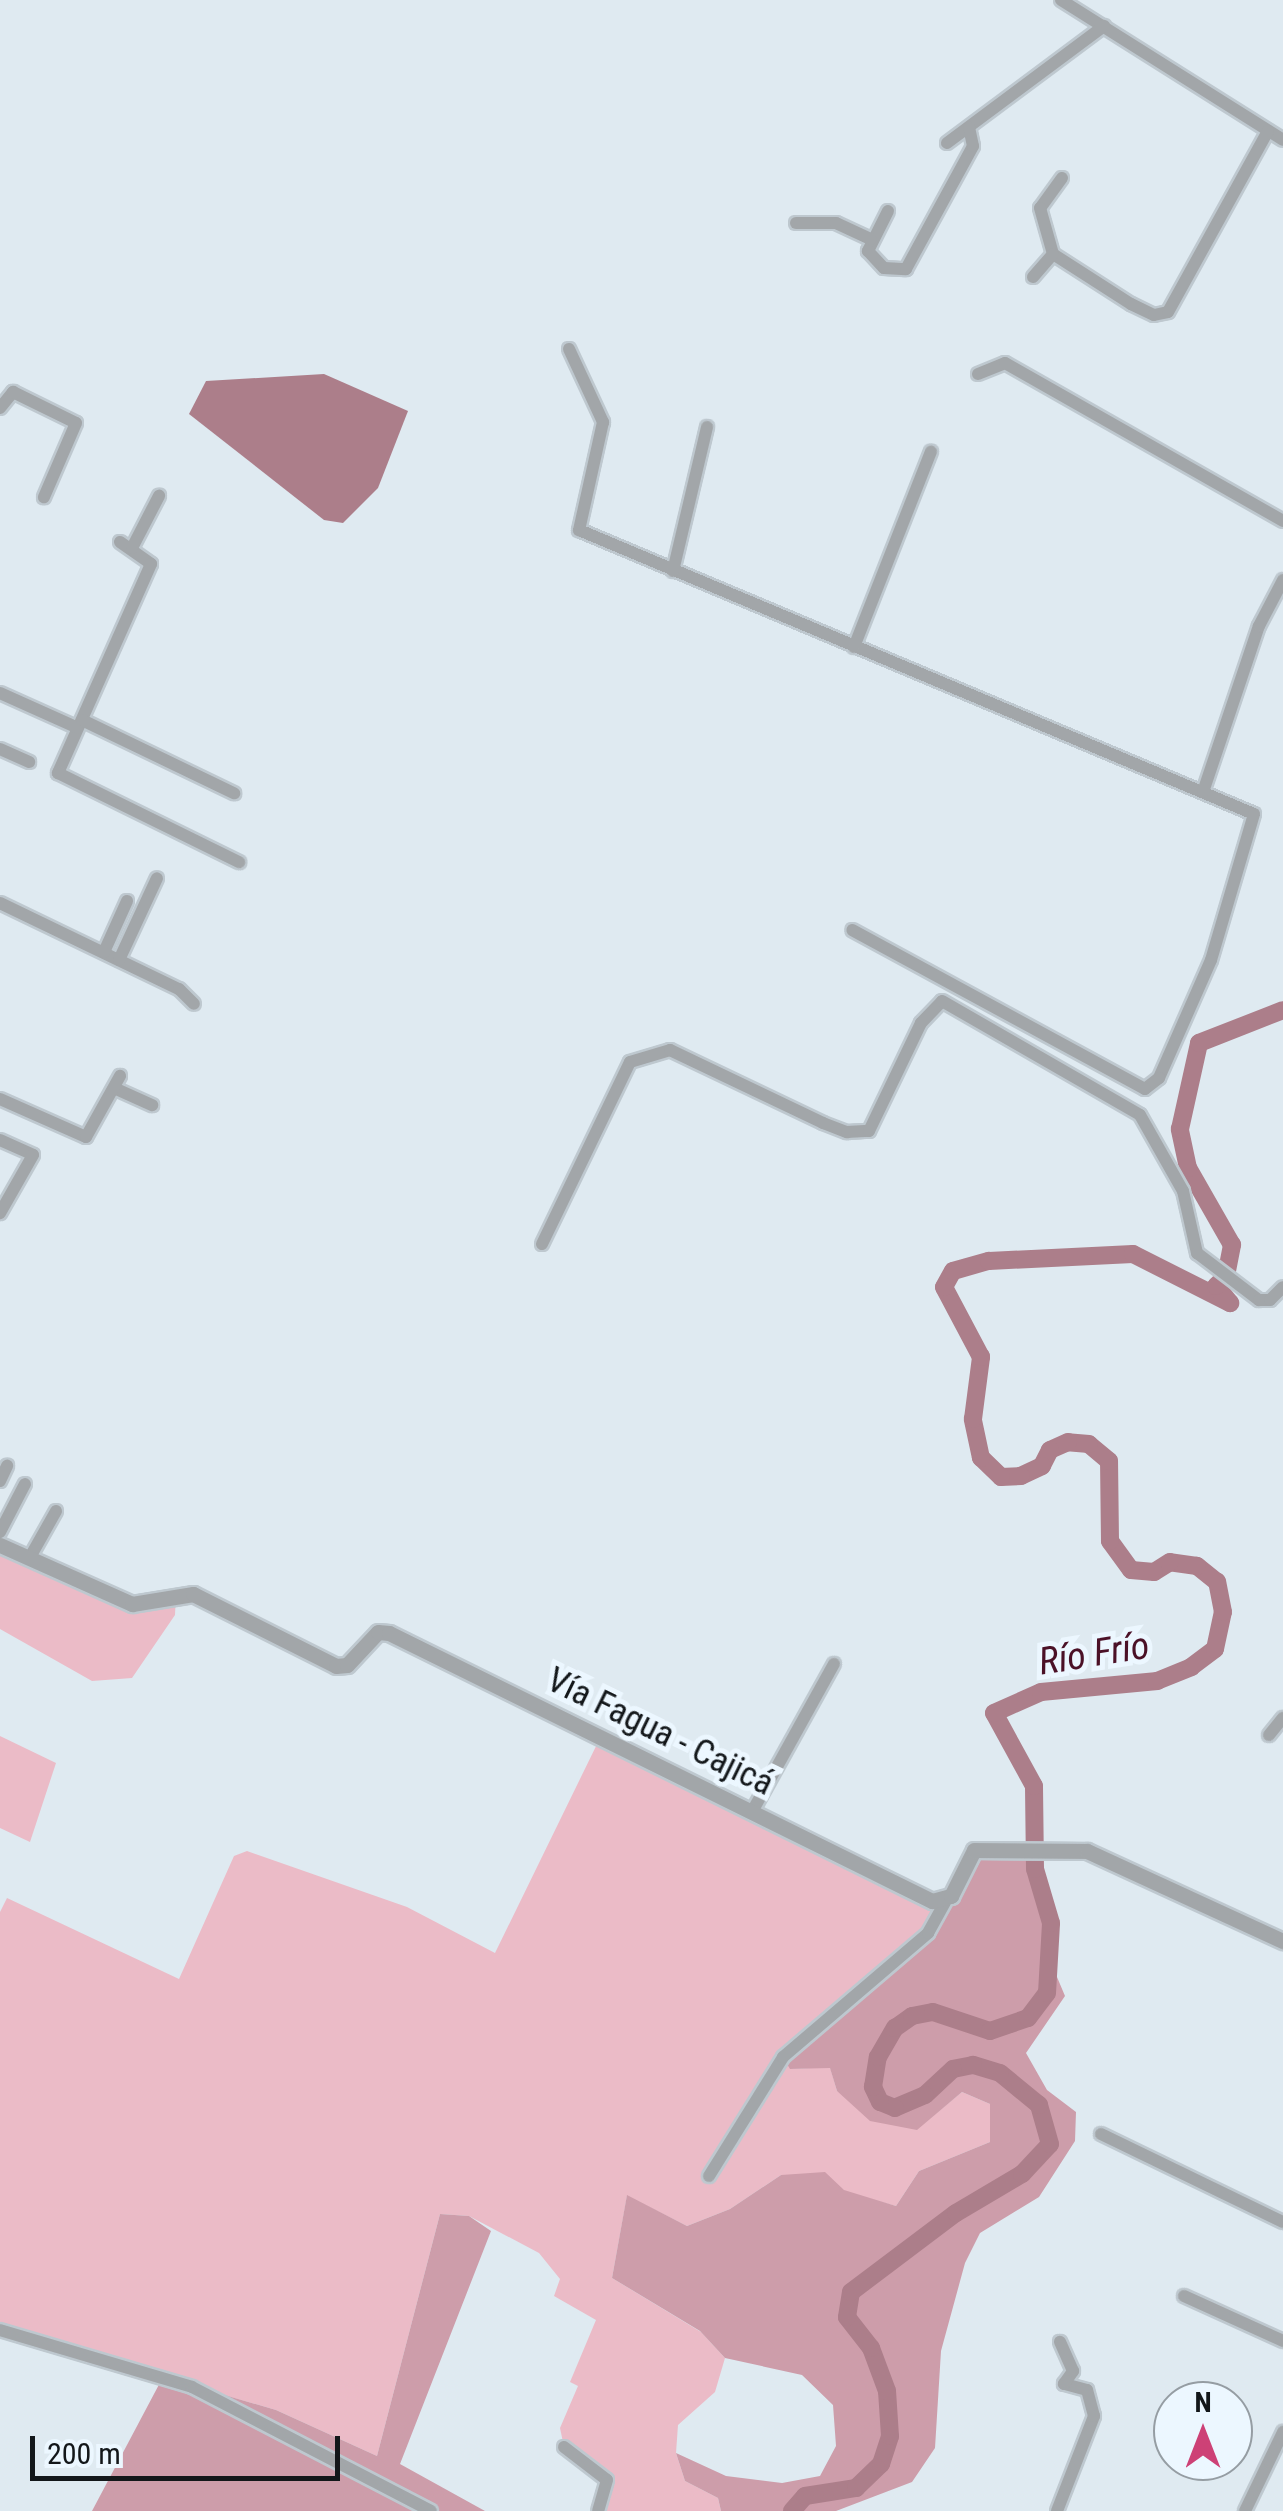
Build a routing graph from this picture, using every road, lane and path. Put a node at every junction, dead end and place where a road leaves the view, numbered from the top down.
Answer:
1 (1061, 0) edge
2 (1104, 26) junction
3 (970, 127) junction
4 (1268, 131) junction
5 (1283, 140) edge
6 (947, 143) dead end
7 (1062, 178) dead end
8 (888, 211) dead end
9 (796, 223) dead end
10 (871, 239) junction
11 (1054, 254) junction
12 (1033, 277) dead end
13 (569, 349) dead end
14 (978, 374) dead end
15 (0, 408) edge
16 (707, 427) dead end
17 (931, 452) dead end
18 (159, 496) dead end
19 (44, 497) dead end
20 (1283, 521) edge
21 (674, 571) junction
22 (1283, 580) edge
23 (854, 647) junction
24 (0, 692) edge
25 (80, 724) junction
26 (0, 749) edge
27 (29, 762) dead end
28 (1203, 792) junction
29 (234, 793) dead end
30 (238, 862) dead end
31 (157, 878) dead end
32 (127, 900) dead end
33 (0, 903) edge
34 (852, 930) dead end
35 (104, 952) junction
36 (119, 960) junction
37 (194, 1004) dead end
38 (0, 1099) edge
39 (152, 1106) dead end
40 (0, 1140) edge
41 (0, 1214) edge
42 (542, 1244) dead end
43 (1283, 1287) edge
44 (8, 1466) dead end
45 (0, 1481) edge
46 (24, 1484) dead end
47 (56, 1511) dead end
48 (0, 1532) edge
49 (0, 1545) edge
50 (30, 1560) junction
51 (834, 1664) dead end
52 (1283, 1718) edge
53 (1269, 1735) dead end
54 (753, 1810) junction
55 (944, 1902) junction
56 (1283, 1941) edge
57 (1101, 2134) dead end
58 (708, 2176) dead end
59 (1283, 2222) edge
60 (1184, 2296) dead end
61 (0, 2330) edge
62 (1283, 2340) edge
63 (1060, 2342) dead end
64 (1283, 2432) edge
65 (564, 2447) dead end
66 (431, 2511) edge
67 (598, 2511) edge
68 (1057, 2511) edge
69 (1245, 2511) edge

1 - 2 street
2 - 3 street
2 - 4 street
3 - 6 street
3 - 10 street
4 - 5 street
4 - 11 street
7 - 11 street
8 - 10 street
9 - 10 street
11 - 12 street
13 - 21 street
14 - 20 street
15 - 19 street
16 - 21 street
17 - 23 street
18 - 25 street
21 - 23 street
22 - 28 street
23 - 28 street
24 - 25 street
25 - 29 street
25 - 30 street
26 - 27 street
28 - 34 street
31 - 36 street
32 - 35 street
33 - 35 street
35 - 36 street
36 - 37 street
38 - 39 street
40 - 41 street
42 - 43 street
44 - 45 street
46 - 48 street
47 - 50 street
49 - 50 street, Vía Fagua - Cajicá
50 - 54 street, Vía Fagua - Cajicá
51 - 54 street
52 - 53 street
54 - 55 street, Vía Fagua - Cajicá
55 - 56 street
55 - 58 street
57 - 59 street
60 - 62 street
61 - 66 street
63 - 68 street
64 - 69 street
65 - 67 street

